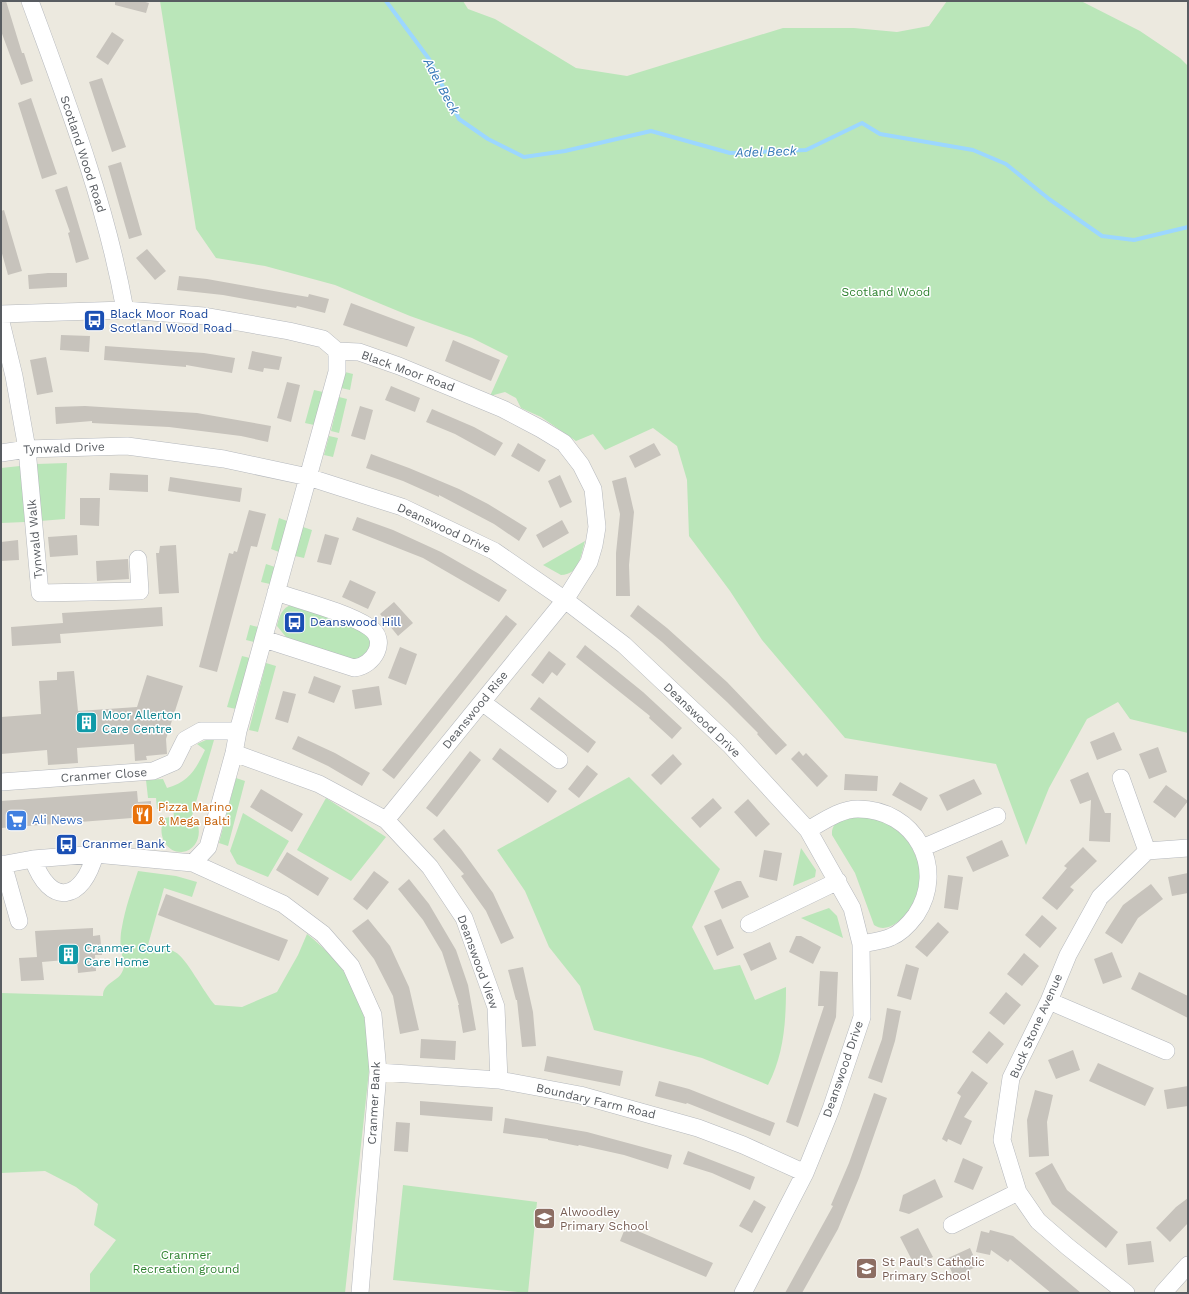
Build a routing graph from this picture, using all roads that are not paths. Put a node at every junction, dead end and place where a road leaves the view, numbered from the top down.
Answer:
1 (30, 1) edge
2 (125, 310) junction
3 (1, 314) edge
4 (1, 322) edge
5 (337, 351) junction
6 (127, 446) joint
7 (27, 449) junction
8 (1, 453) edge
9 (308, 477) junction
10 (138, 559) dead end
11 (276, 592) junction
12 (565, 600) junction
13 (264, 639) junction
14 (482, 702) junction
15 (238, 731) junction
16 (234, 752) junction
17 (559, 760) dead end
18 (1121, 778) dead end
19 (1, 782) edge
20 (997, 816) dead end
21 (386, 820) junction
22 (808, 830) junction
23 (922, 848) junction
24 (1188, 848) edge
25 (1147, 851) junction
26 (95, 854) junction
27 (32, 859) junction
28 (193, 863) junction
29 (2, 864) edge
30 (838, 881) junction
31 (19, 921) dead end
32 (749, 924) dead end
33 (861, 944) junction
34 (1049, 1001) junction
35 (1166, 1051) dead end
36 (378, 1072) junction
37 (499, 1080) junction
38 (805, 1173) junction
39 (1018, 1192) junction
40 (952, 1225) dead end
41 (1188, 1265) edge
42 (360, 1293) edge
43 (743, 1293) edge
44 (1126, 1293) edge
45 (1163, 1293) edge

1 - 2 street, Scotland Wood Road
2 - 3 street
2 - 5 street
4 - 7 street
5 - 9 street
5 - 12 street, Black Moor Road
6 - 7 street, Tynwald Drive
6 - 9 street, Deanswood Drive
7 - 8 street, Tynwald Drive
7 - 10 street, Tynwald Walk
9 - 11 street
9 - 12 street, Deanswood Drive
11 - 13 street
11 - 13 street
12 - 14 street, Deanswood Rise
12 - 22 street, Deanswood Drive
13 - 15 street
14 - 17 street
14 - 21 street, Deanswood Rise
15 - 16 street
15 - 19 street, Cranmer Close
16 - 21 street, Deanswood View
16 - 28 street
18 - 25 street
20 - 23 street
21 - 37 street, Deanswood View
22 - 23 street
22 - 30 street, Deanswood Drive
23 - 33 street
24 - 25 street
25 - 34 street, Buck Stone Avenue
26 - 27 street, Cranmer Bank
26 - 27 street
26 - 28 street, Cranmer Bank
27 - 29 street, Cranmer Bank
28 - 36 street, Cranmer Bank
29 - 31 street
30 - 32 street
30 - 33 street, Deanswood Drive
33 - 38 street, Deanswood Drive
34 - 35 street
34 - 39 street, Buck Stone Avenue
36 - 37 street, Boundary Farm Road
36 - 42 street, Cranmer Bank
37 - 38 street, Boundary Farm Road
38 - 43 street, Deanswood Drive
39 - 40 street
39 - 44 street, Buck Stone Avenue
41 - 45 street

